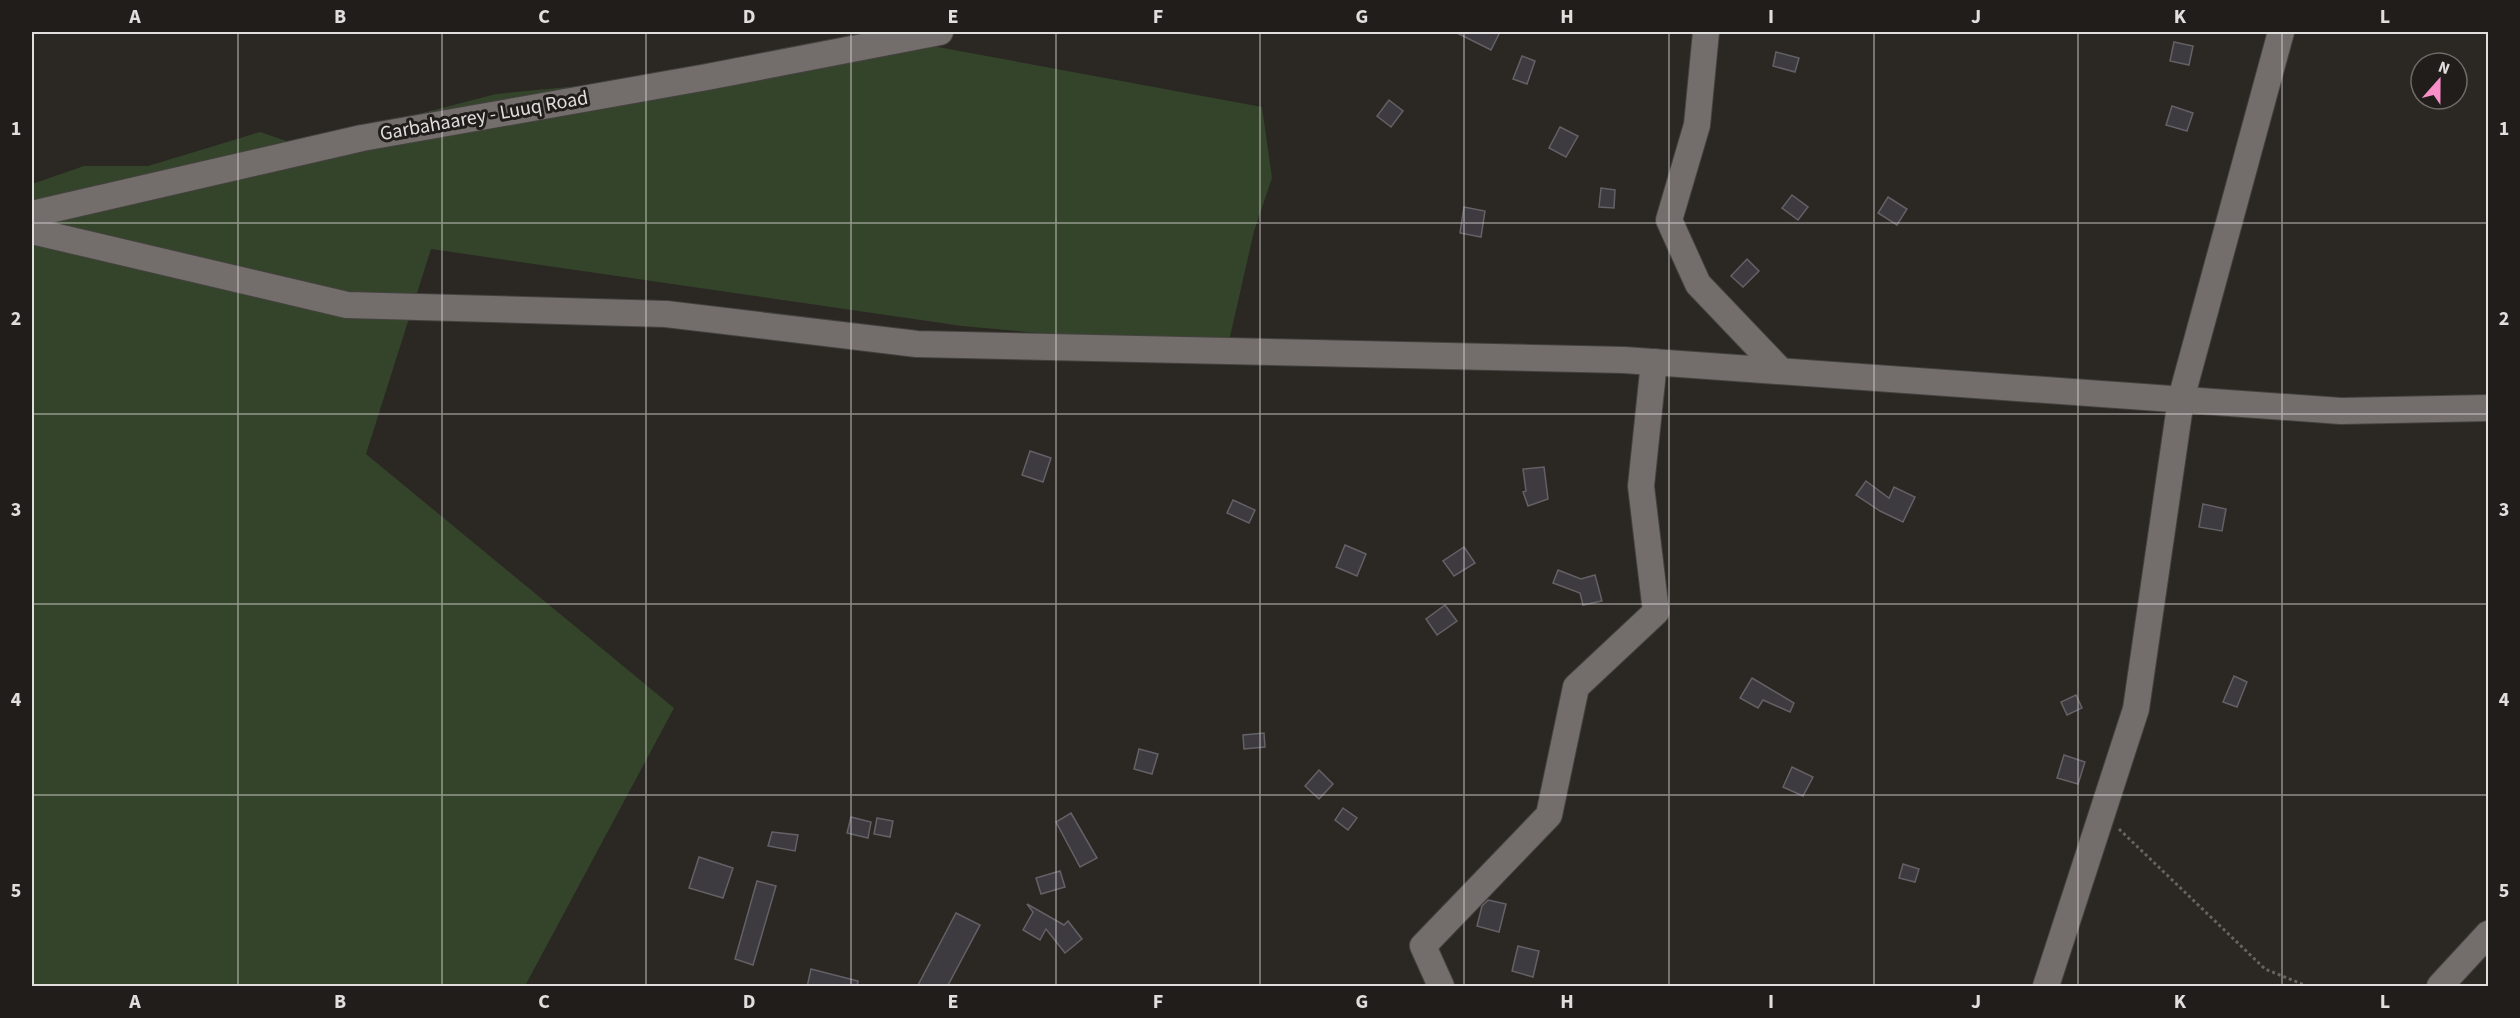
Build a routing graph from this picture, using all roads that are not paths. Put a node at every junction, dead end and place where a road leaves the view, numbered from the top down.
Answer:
1 (940, 32) edge
2 (1706, 32) edge
3 (2281, 32) edge
4 (32, 214) edge
5 (32, 231) edge
6 (1654, 362) junction
7 (1781, 372) junction
8 (2181, 399) junction
9 (2488, 408) edge
10 (2488, 934) edge
11 (1441, 987) edge
12 (2046, 987) edge
13 (2440, 987) edge

1 - 4 street, Garbahaarey - Luuq Road
2 - 7 street
3 - 8 street
5 - 6 street
6 - 7 street
6 - 11 street
7 - 8 street
8 - 9 street
8 - 12 street
10 - 13 street

